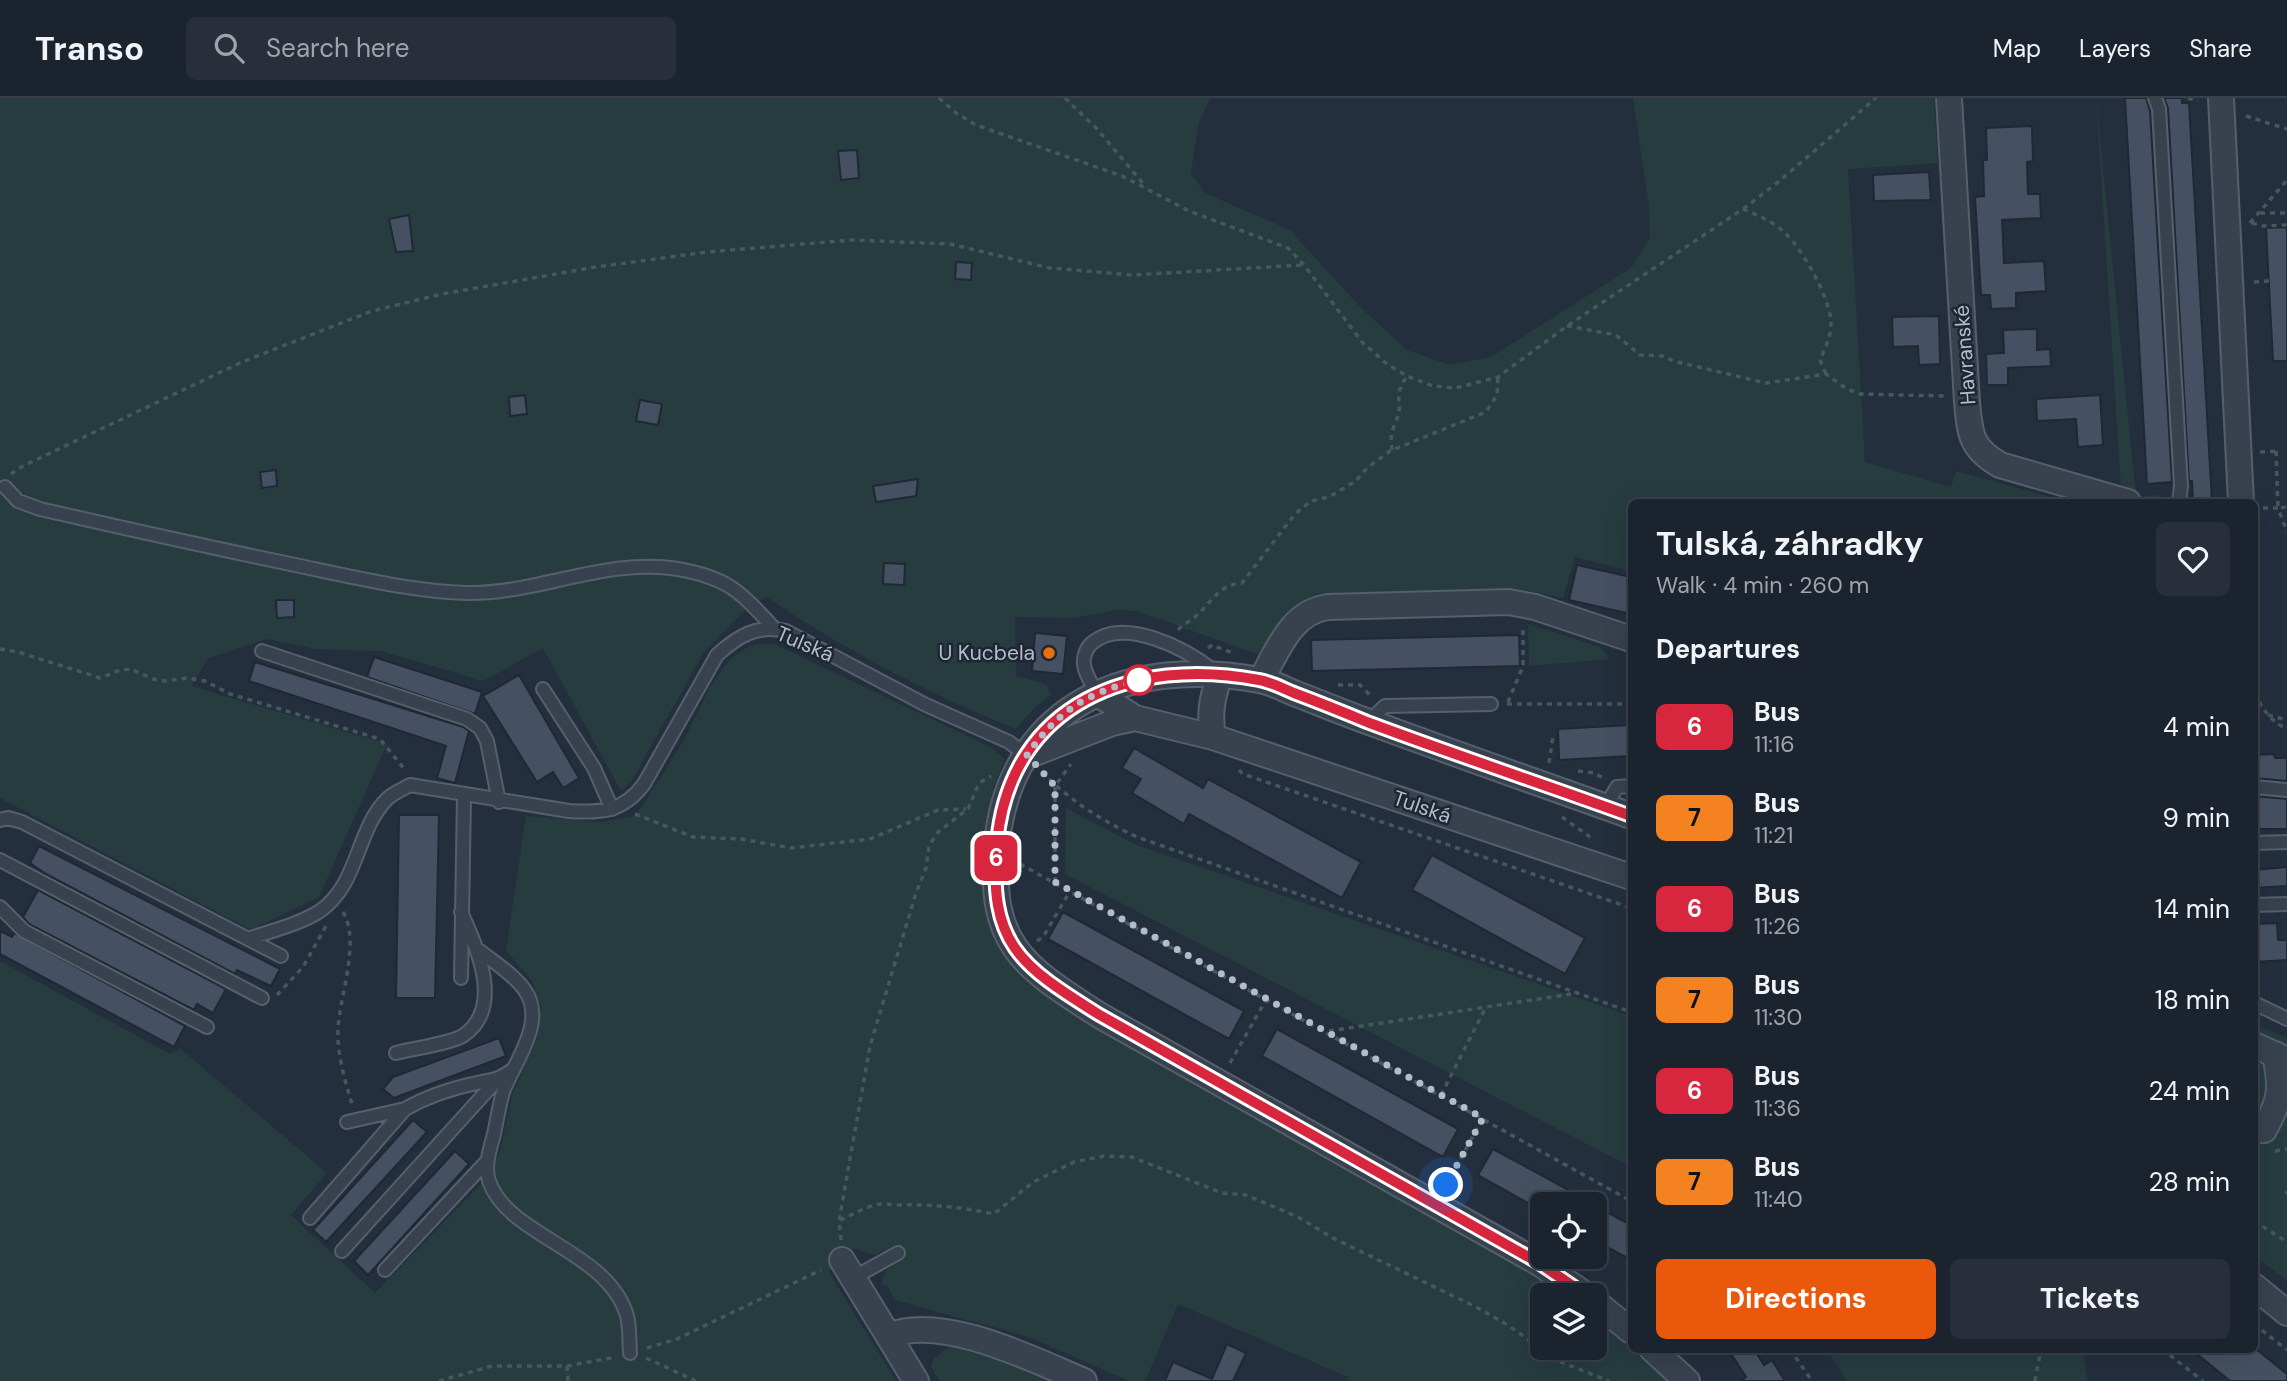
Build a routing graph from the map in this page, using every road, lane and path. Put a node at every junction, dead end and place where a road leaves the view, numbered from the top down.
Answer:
1 (939, 98) edge
2 (1065, 98) edge
3 (1876, 98) edge
4 (1949, 98) edge
5 (2155, 98) edge
6 (2221, 103) edge
7 (2287, 129) edge
8 (2287, 180) edge
9 (1147, 189) junction
10 (1743, 209) junction
11 (2260, 213) junction
12 (2287, 213) edge
13 (2227, 223) junction
14 (2252, 223) junction
15 (2286, 227) edge
16 (1304, 265) junction
17 (2269, 281) dead end
18 (2248, 282) dead end
19 (1567, 326) junction
20 (1826, 374) junction
21 (1406, 376) junction
22 (1498, 377) junction
23 (1955, 396) dead end
24 (1392, 450) junction
25 (2258, 452) dead end
26 (5, 487) joint
27 (2118, 499) edge
28 (2179, 499) edge
29 (2241, 499) edge
30 (2287, 507) edge
31 (2258, 508) edge
32 (2278, 508) junction
33 (2287, 532) edge
34 (1522, 618) dead end
35 (774, 628) junction
36 (1628, 638) edge
37 (1163, 643) junction
38 (0, 649) edge
39 (262, 651) dead end
40 (1220, 676) junction
41 (1261, 680) junction
42 (543, 689) dead end
43 (1096, 693) junction
44 (2258, 700) edge
45 (1491, 704) joint
46 (1507, 704) junction
47 (1628, 704) edge
48 (2266, 714) junction
49 (1135, 718) junction
50 (2287, 720) edge
51 (1368, 722) junction
52 (2287, 729) edge
53 (1553, 736) dead end
54 (1213, 737) junction
55 (1027, 755) junction
56 (1076, 757) dead end
57 (1236, 767) dead end
58 (1550, 778) junction
59 (410, 785) junction
60 (1055, 786) junction
61 (1628, 786) edge
62 (2258, 787) edge
63 (2287, 790) edge
64 (464, 796) junction
65 (499, 802) junction
66 (1605, 807) junction
67 (612, 809) junction
68 (968, 809) junction
69 (1628, 815) edge
70 (0, 820) edge
71 (1590, 838) dead end
72 (2287, 842) edge
73 (2258, 843) edge
74 (997, 851) junction
75 (0, 860) edge
76 (1628, 876) edge
77 (1055, 882) junction
78 (1070, 891) junction
79 (334, 898) junction
80 (2287, 904) edge
81 (2258, 905) edge
82 (0, 907) edge
83 (1628, 907) edge
84 (320, 911) junction
85 (461, 912) junction
86 (248, 939) junction
87 (480, 951) junction
88 (281, 956) dead end
89 (1028, 965) junction
90 (461, 978) dead end
91 (1580, 993) junction
92 (262, 998) joint
93 (1267, 998) junction
94 (2258, 1005) edge
95 (1486, 1007) junction
96 (1628, 1011) edge
97 (2287, 1019) edge
98 (207, 1027) dead end
99 (1328, 1031) junction
100 (396, 1053) dead end
101 (2272, 1053) edge
102 (1230, 1063) dead end
103 (515, 1068) junction
104 (496, 1082) junction
105 (1441, 1095) junction
106 (405, 1110) junction
107 (1483, 1118) junction
108 (352, 1121) joint
109 (2268, 1129) edge
110 (487, 1160) junction
111 (1446, 1185) dead end
112 (1628, 1199) edge
113 (310, 1217) dead end
114 (839, 1221) junction
115 (2258, 1224) edge
116 (2287, 1242) edge
117 (342, 1251) dead end
118 (898, 1253) dead end
119 (848, 1269) junction
120 (384, 1270) dead end
121 (1568, 1283) edge
122 (2258, 1289) edge
123 (1607, 1312) edge
124 (2287, 1313) edge
125 (2258, 1327) edge
126 (1628, 1329) edge
127 (889, 1336) junction
128 (2287, 1350) edge
129 (630, 1353) junction
130 (1656, 1353) edge
131 (1793, 1353) edge
132 (2040, 1353) edge
133 (2167, 1353) edge
134 (567, 1366) junction
135 (439, 1381) edge
136 (568, 1381) edge
137 (696, 1381) edge
138 (916, 1381) edge
139 (1084, 1381) edge
140 (1609, 1381) edge
141 (1687, 1381) edge
142 (1812, 1381) edge
143 (2035, 1381) edge
144 (2203, 1381) edge

1 - 9 path
2 - 9 path
3 - 10 path
4 - 27 street, Havranské
5 - 28 lane
6 - 7 path
6 - 13 street
8 - 11 path
9 - 16 path
10 - 19 path
10 - 20 path
11 - 12 path
11 - 14 path
13 - 14 path
13 - 29 street
14 - 15 path
16 - 21 path
16 - 26 path
17 - 18 path
19 - 20 path
19 - 22 path
20 - 23 path
21 - 22 path
21 - 24 path
22 - 24 path
24 - 37 path
25 - 32 path
26 - 35 lane
30 - 32 path
31 - 32 path
32 - 33 path
34 - 46 path
35 - 55 lane, Tulská
35 - 67 lane, Tulská
36 - 41 street
37 - 40 lane
37 - 43 lane
38 - 59 path
39 - 65 lane
40 - 41 street
40 - 43 street
40 - 54 street
41 - 51 street
42 - 67 lane
43 - 49 street, Tulská
43 - 55 street
44 - 48 path
45 - 46 path
45 - 51 lane
46 - 47 path
48 - 50 path
48 - 52 path
49 - 54 street, Tulská
49 - 55 street, Tulská
51 - 58 street
53 - 58 path
54 - 76 street, Tulská
55 - 60 path
55 - 68 path
55 - 74 street
56 - 60 path
57 - 83 path
58 - 66 street
58 - 71 path
59 - 64 lane, Tulská
59 - 79 lane
60 - 77 path
60 - 91 path
61 - 66 lane
62 - 63 lane
64 - 65 lane, Tulská
64 - 85 lane
65 - 67 lane, Tulská
66 - 69 street
67 - 68 path
68 - 114 path
70 - 86 lane
72 - 73 lane
74 - 77 path
74 - 89 street
75 - 92 lane
77 - 78 path
78 - 89 path
78 - 93 path
79 - 84 lane
79 - 108 path
80 - 81 lane
82 - 98 lane
84 - 86 lane
84 - 92 path
85 - 87 lane
85 - 90 lane
86 - 88 lane
87 - 100 lane
87 - 103 lane
89 - 121 street
91 - 95 path
91 - 96 path
93 - 99 path
93 - 102 path
94 - 97 lane
95 - 99 path
95 - 105 path
99 - 105 path
101 - 109 street
103 - 104 lane
103 - 110 lane
104 - 106 lane
104 - 117 lane
105 - 107 path
106 - 108 lane
106 - 113 lane
107 - 111 path
107 - 112 path
110 - 120 lane
110 - 129 lane
114 - 119 path
114 - 140 path
115 - 116 path
118 - 119 lane
119 - 127 street
119 - 129 path
122 - 124 street
123 - 126 street
125 - 128 path
127 - 138 street
127 - 139 street
129 - 134 path
129 - 137 path
130 - 141 street
131 - 142 path
132 - 143 path
133 - 144 path
134 - 135 path
134 - 136 path

